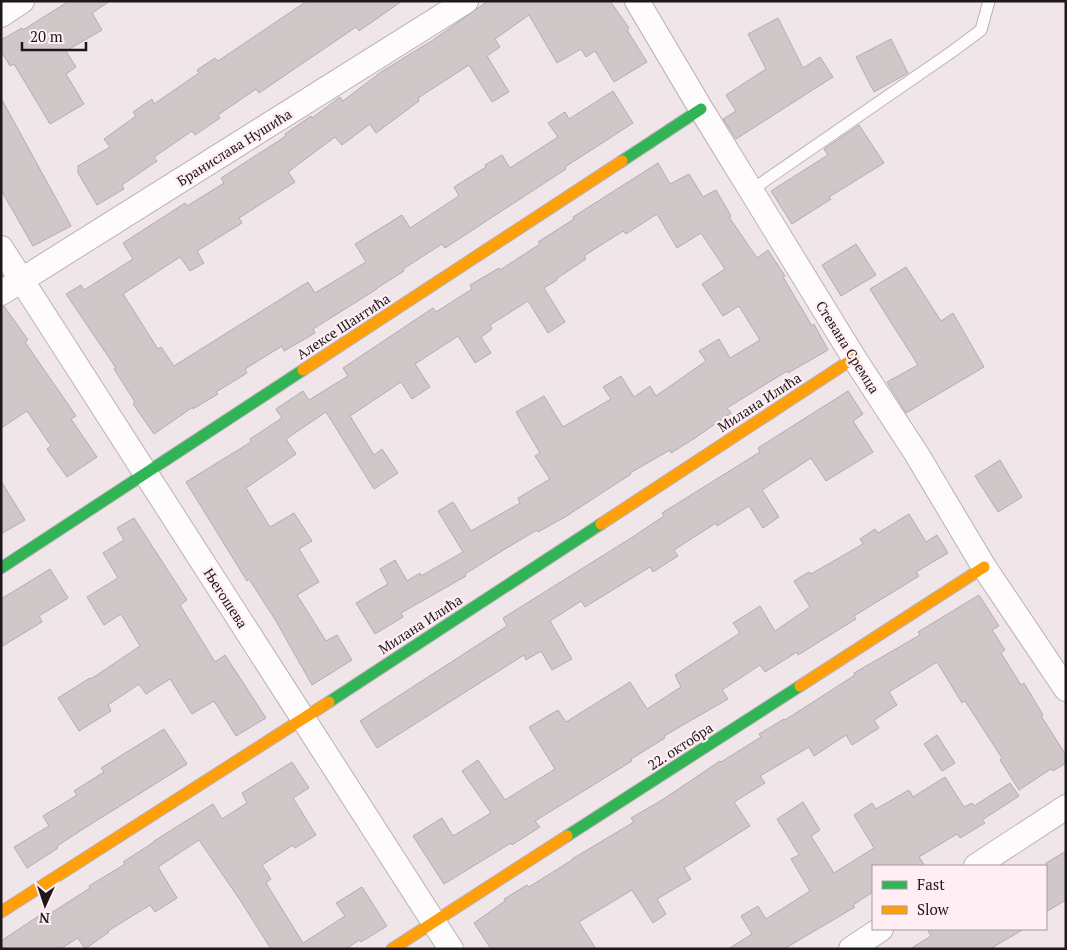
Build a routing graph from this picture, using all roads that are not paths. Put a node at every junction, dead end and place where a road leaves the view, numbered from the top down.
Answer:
1 (22, 1) edge
2 (466, 1) edge
3 (637, 1) edge
4 (989, 1) edge
5 (1, 15) edge
6 (701, 109) junction
7 (750, 191) junction
8 (1, 248) edge
9 (21, 280) junction
10 (1, 293) edge
11 (854, 358) junction
12 (146, 473) junction
13 (984, 567) junction
14 (1, 568) edge
15 (1066, 689) edge
16 (303, 719) junction
17 (1066, 806) edge
18 (978, 865) edge
19 (1, 912) edge
20 (434, 923) junction
21 (880, 930) edge
22 (392, 949) edge
23 (451, 949) edge
24 (851, 949) edge

1 - 5 street
2 - 9 street, Бранислава Нушића
3 - 6 street, Стевана Сремца
4 - 7 lane
6 - 7 street, Стевана Сремца
6 - 12 street, Алексе Шантића
7 - 11 street, Стевана Сремца
8 - 9 street, Његошева
9 - 10 street, Бранислава Нушића
9 - 12 street, Његошева
11 - 13 street, Стевана Сремца
11 - 16 street, Милана Илића
12 - 14 street, Алексе Шантића
12 - 16 street, Његошева
13 - 15 street, Стевана Сремца
13 - 20 street, 22. октобра
16 - 19 street, Милана Илића
16 - 20 street, Његошева
17 - 18 street
20 - 22 street, 22. октобра
20 - 23 street, Његошева
21 - 24 street

